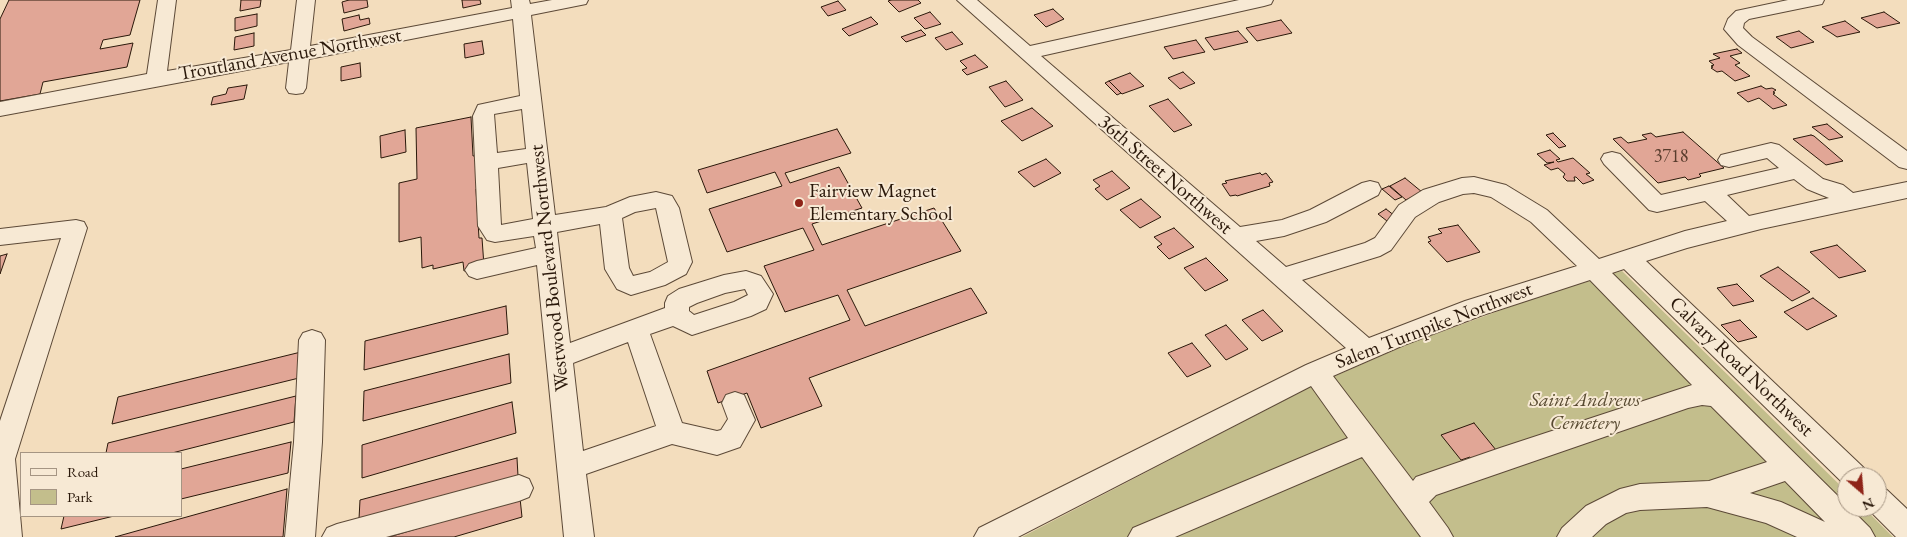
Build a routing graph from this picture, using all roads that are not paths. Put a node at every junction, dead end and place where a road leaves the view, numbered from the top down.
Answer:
1 (167, 0) edge
2 (306, 0) edge
3 (579, 0) edge
4 (966, 0) edge
5 (1264, 0) edge
6 (1815, 0) edge
7 (520, 6) edge
8 (1026, 53) junction
9 (300, 54) junction
10 (156, 79) junction
11 (296, 88) dead end
12 (532, 101) junction
13 (0, 109) edge
14 (538, 154) junction
15 (1612, 159) dead end
16 (1729, 160) dead end
17 (487, 162) junction
18 (1907, 162) edge
19 (1798, 171) junction
20 (1370, 189) dead end
21 (1907, 190) edge
22 (1709, 192) junction
23 (1849, 202) junction
24 (610, 214) dead end
25 (545, 225) junction
26 (1745, 225) junction
27 (1235, 236) junction
28 (0, 237) edge
29 (549, 254) junction
30 (1628, 258) junction
31 (1593, 269) junction
32 (477, 270) dead end
33 (1284, 278) junction
34 (677, 314) dead end
35 (636, 329) junction
36 (312, 340) dead end
37 (1365, 350) junction
38 (560, 357) junction
39 (1315, 372) junction
40 (1718, 395) junction
41 (735, 403) dead end
42 (7, 417) edge
43 (672, 432) junction
44 (1368, 442) junction
45 (0, 459) edge
46 (572, 467) junction
47 (1790, 467) junction
48 (1844, 467) edge
49 (519, 488) dead end
50 (1710, 494) junction
51 (1412, 503) junction
52 (1887, 509) edge
53 (1907, 528) edge
54 (7, 537) edge
55 (300, 537) edge
56 (337, 537) edge
57 (579, 537) edge
58 (989, 537) edge
59 (1143, 537) edge
60 (1438, 537) edge
61 (1572, 537) edge
62 (1828, 537) edge
63 (1860, 537) edge

1 - 10 street
2 - 9 street
3 - 7 street, Troutland Avenue Northwest
4 - 8 street, 36th Street Northwest
5 - 8 street
6 - 18 street
7 - 9 street, Troutland Avenue Northwest
7 - 12 street, Westwood Boulevard Northwest
8 - 27 street, 36th Street Northwest
9 - 10 street, Troutland Avenue Northwest
9 - 11 street
10 - 13 street, Troutland Avenue Northwest
12 - 14 street, Westwood Boulevard Northwest
12 - 17 street
14 - 17 street
14 - 25 street, Westwood Boulevard Northwest
15 - 22 street
16 - 19 street
17 - 25 street
19 - 22 street
19 - 23 street
20 - 27 street
21 - 23 street, Salem Turnpike Northwest
22 - 26 street
23 - 26 street, Salem Turnpike Northwest
24 - 25 street
25 - 29 street, Westwood Boulevard Northwest
26 - 30 street, Salem Turnpike Northwest
27 - 33 street, 36th Street Northwest
28 - 42 street
29 - 32 street
29 - 38 street, Westwood Boulevard Northwest
30 - 31 street, Salem Turnpike Northwest
30 - 48 street, Calvary Road Northwest
31 - 33 street
31 - 37 street, Salem Turnpike Northwest
31 - 40 street
33 - 37 street, 36th Street Northwest
34 - 35 street
35 - 38 street
35 - 43 street
36 - 55 street
37 - 39 street, Salem Turnpike Northwest
38 - 46 street, Westwood Boulevard Northwest
39 - 44 street
39 - 58 street, Salem Turnpike Northwest
40 - 47 street
40 - 51 street
41 - 43 street
42 - 45 street
43 - 46 street
44 - 51 street
44 - 59 street
45 - 54 street
46 - 57 street, Westwood Boulevard Northwest
47 - 50 street
47 - 63 street
49 - 56 street
50 - 61 street
50 - 62 street
51 - 60 street
52 - 53 street

